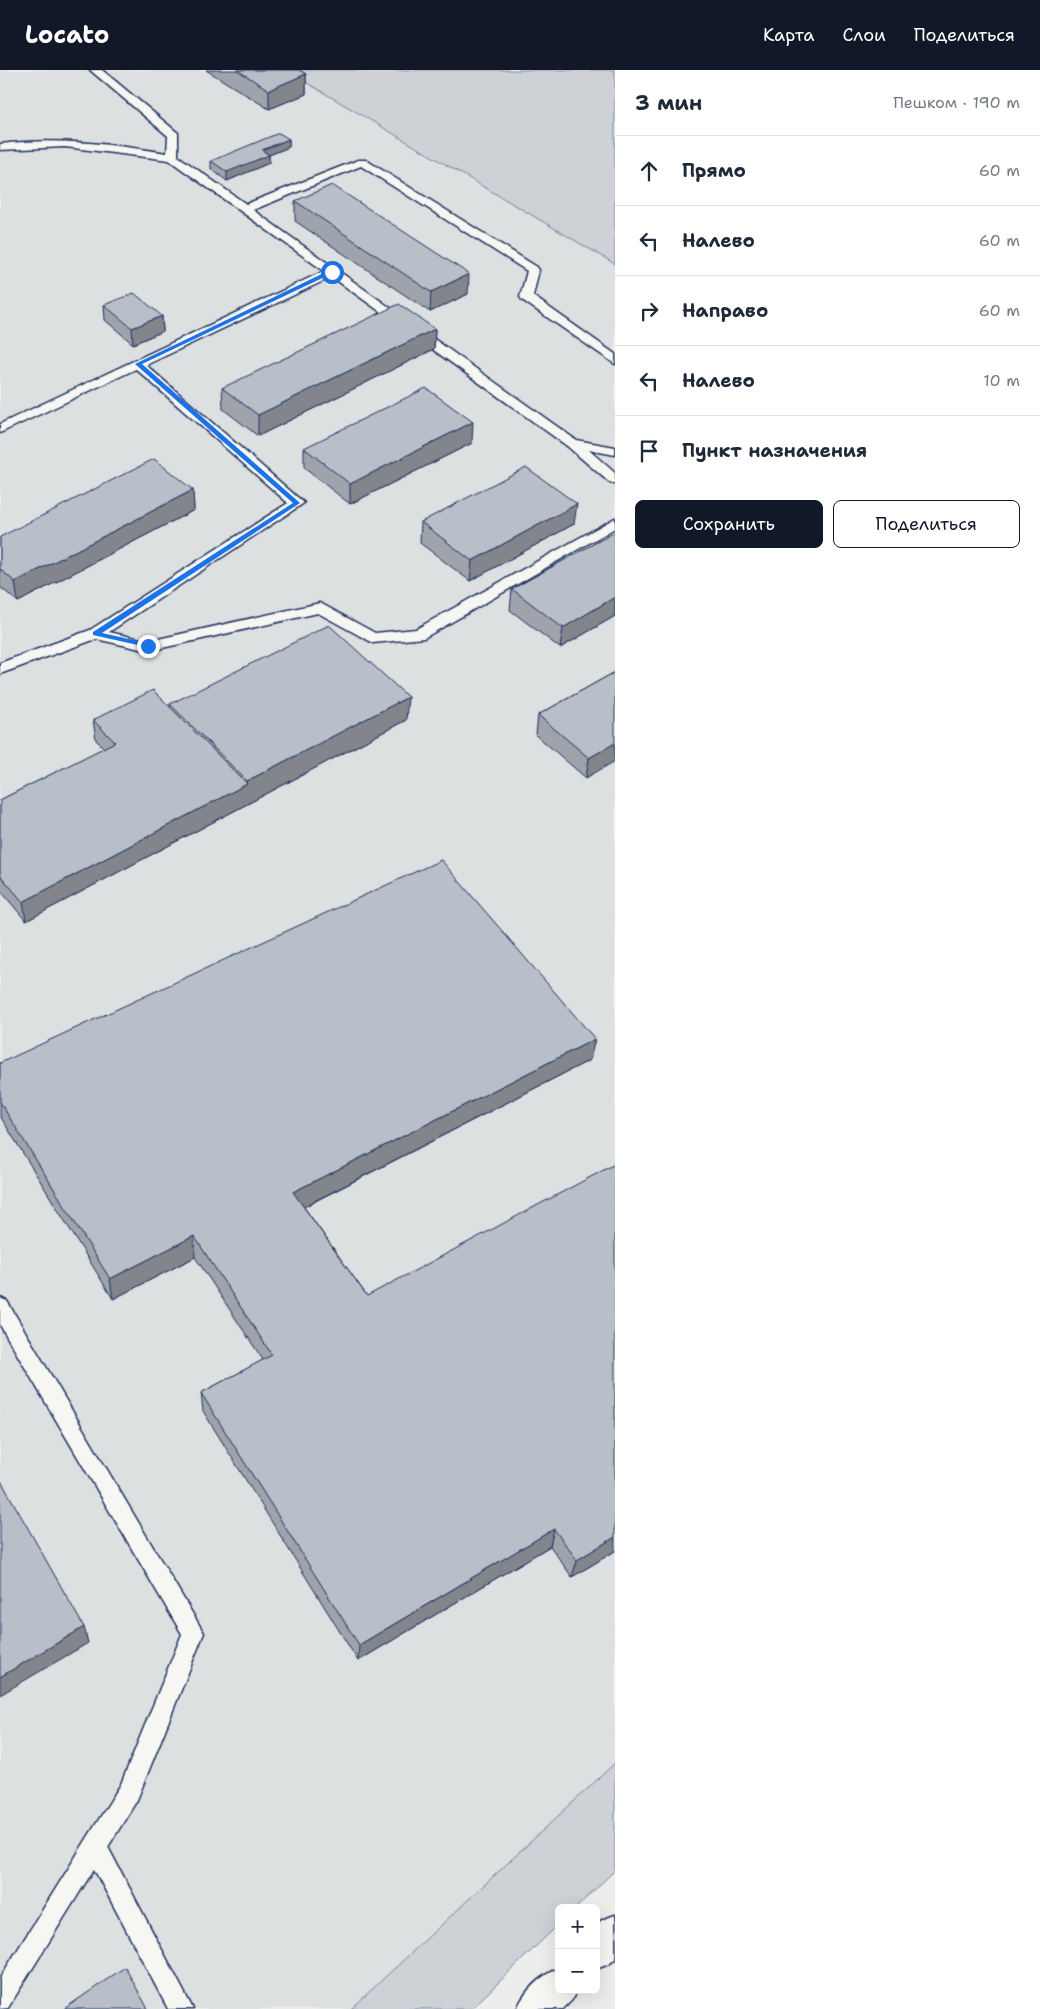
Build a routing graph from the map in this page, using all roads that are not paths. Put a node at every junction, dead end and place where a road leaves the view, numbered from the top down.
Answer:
1 (95, 70) edge
2 (0, 147) edge
3 (172, 157) junction
4 (244, 209) junction
5 (332, 272) junction
6 (615, 360) edge
7 (138, 364) junction
8 (0, 429) edge
9 (572, 442) junction
10 (615, 451) edge
11 (615, 480) edge
12 (615, 522) edge
13 (95, 634) junction
14 (0, 669) edge
15 (0, 1307) edge
16 (95, 1847) junction
17 (615, 1933) edge
18 (598, 1949) edge
19 (555, 1991) edge
20 (0, 2000) edge
21 (181, 2009) edge
22 (536, 2009) edge

1 - 3 lane
2 - 3 lane
3 - 4 lane
4 - 5 lane
4 - 6 lane
5 - 7 lane
5 - 9 lane
7 - 8 lane
7 - 13 lane
9 - 10 lane
9 - 11 lane
12 - 13 lane
13 - 14 lane
15 - 16 lane
16 - 20 lane
16 - 21 lane
17 - 18 street
19 - 22 street

